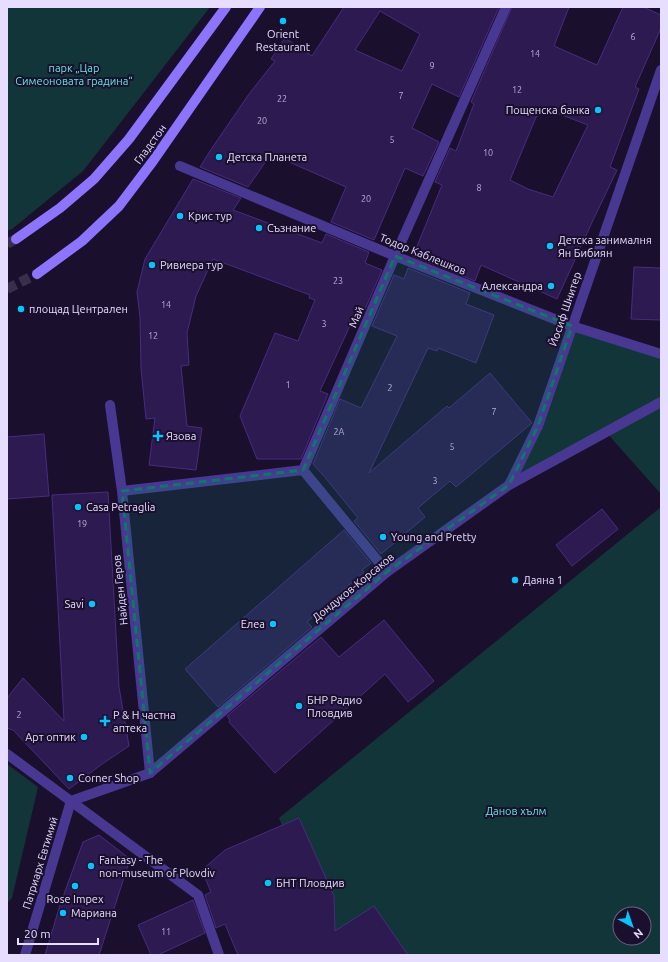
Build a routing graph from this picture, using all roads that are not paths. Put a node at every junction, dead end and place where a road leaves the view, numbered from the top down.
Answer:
1 (226, 7) edge
2 (260, 7) edge
3 (506, 7) edge
4 (661, 70) edge
5 (180, 166) dead end
6 (16, 239) tunnel mouth
7 (395, 256) junction
8 (37, 274) tunnel mouth
9 (572, 326) junction
10 (661, 354) edge
11 (661, 402) edge
12 (110, 405) dead end
13 (303, 470) junction
14 (509, 485) junction
15 (122, 491) junction
16 (387, 572) junction
17 (7, 754) edge
18 (150, 773) junction
19 (71, 801) junction
20 (25, 955) edge
21 (219, 955) edge

1 - 6 main road, Гладстон
2 - 8 main road, Гладстон
3 - 7 street, Май
4 - 9 street, Йосиф Шнитер
5 - 7 street, Тодор Каблешков
7 - 9 street, Тодор Каблешков
7 - 13 street, Май
9 - 10 street, Тодор Каблешков
9 - 14 street, Йосиф Шнитер
11 - 14 street, Дондуков-Корсаков
12 - 15 street, Найден Геров
13 - 15 street
13 - 16 street
14 - 16 street, Дондуков-Корсаков
15 - 18 street, Найден Геров
16 - 18 street, Дондуков-Корсаков
17 - 19 street
18 - 19 street, Дондуков-Корсаков
19 - 20 street, Патриарх Евтимий
19 - 21 street

